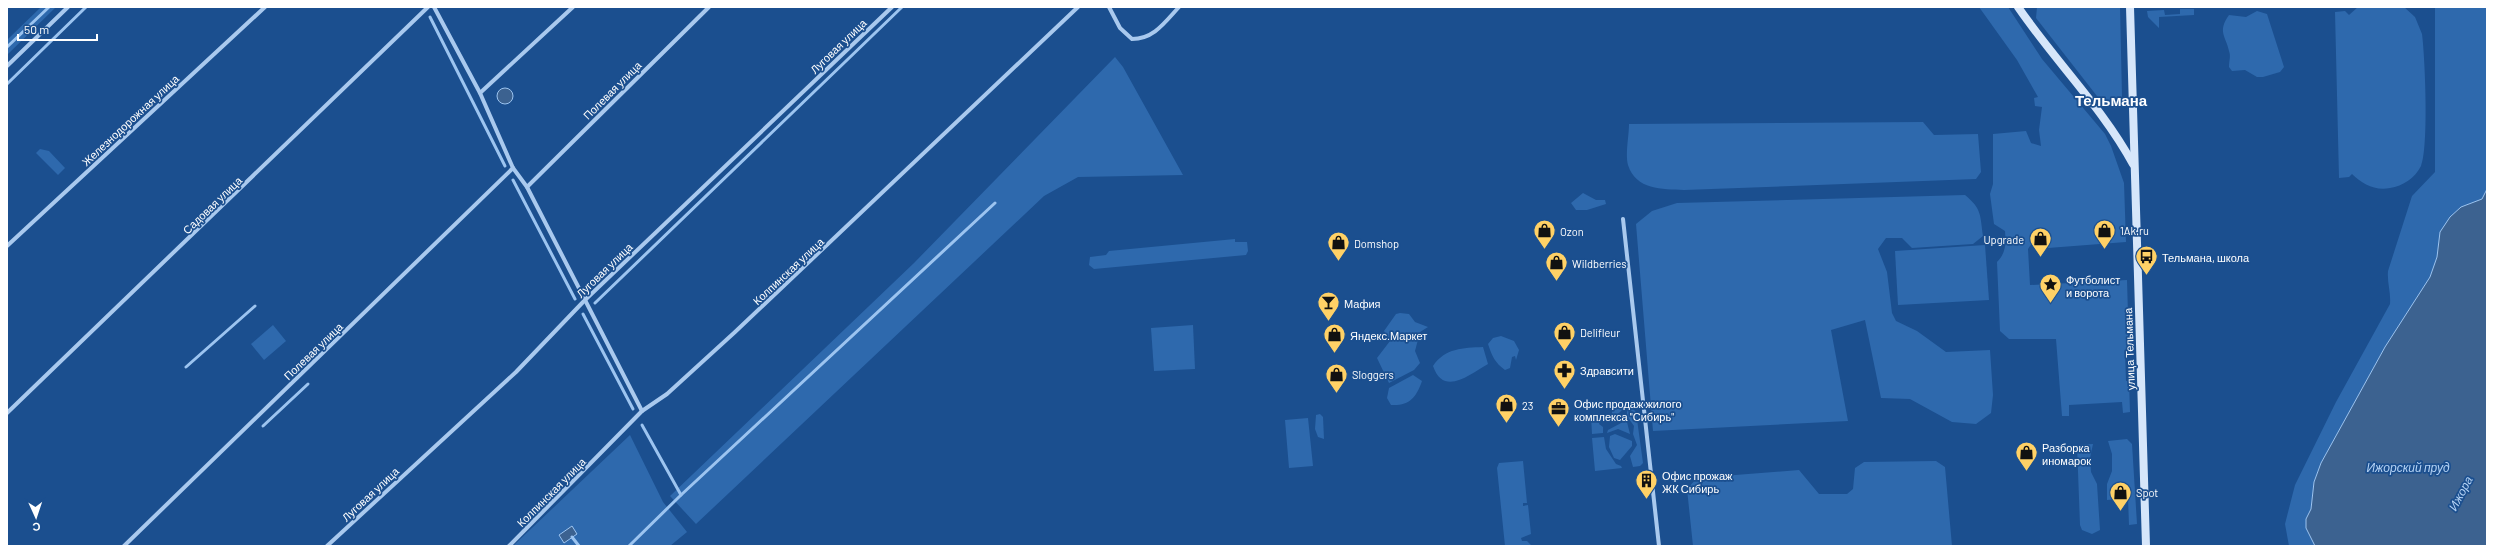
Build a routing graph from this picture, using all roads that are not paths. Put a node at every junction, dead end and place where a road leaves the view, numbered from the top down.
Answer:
1 (68, 7) edge
2 (265, 7) edge
3 (428, 7) edge
4 (434, 7) edge
5 (573, 7) edge
6 (709, 7) edge
7 (892, 7) edge
8 (1078, 7) edge
9 (1109, 7) edge
10 (1179, 7) edge
11 (2018, 7) edge
12 (2130, 7) edge
13 (7, 66) edge
14 (480, 93) junction
15 (2134, 166) junction
16 (513, 168) junction
17 (527, 187) junction
18 (1623, 219) dead end
19 (7, 246) edge
20 (584, 301) junction
21 (642, 411) junction
22 (7, 413) edge
23 (124, 546) edge
24 (327, 546) edge
25 (509, 546) edge
26 (1659, 546) edge
27 (2146, 546) edge

1 - 13 street
2 - 19 street, Железнодорожная улица
3 - 22 street, Садовая улица
4 - 14 street
5 - 14 street
6 - 17 street, Полевая улица
7 - 20 street, Луговая улица
8 - 21 street, Колпинская улица
9 - 10 street
11 - 15 main road
12 - 15 main road, улица Тельмана
14 - 16 street
15 - 27 main road, улица Тельмана
16 - 17 street
16 - 23 street, Полевая улица
17 - 20 street
18 - 26 street
20 - 21 street
20 - 24 street, Луговая улица
21 - 25 street, Колпинская улица

